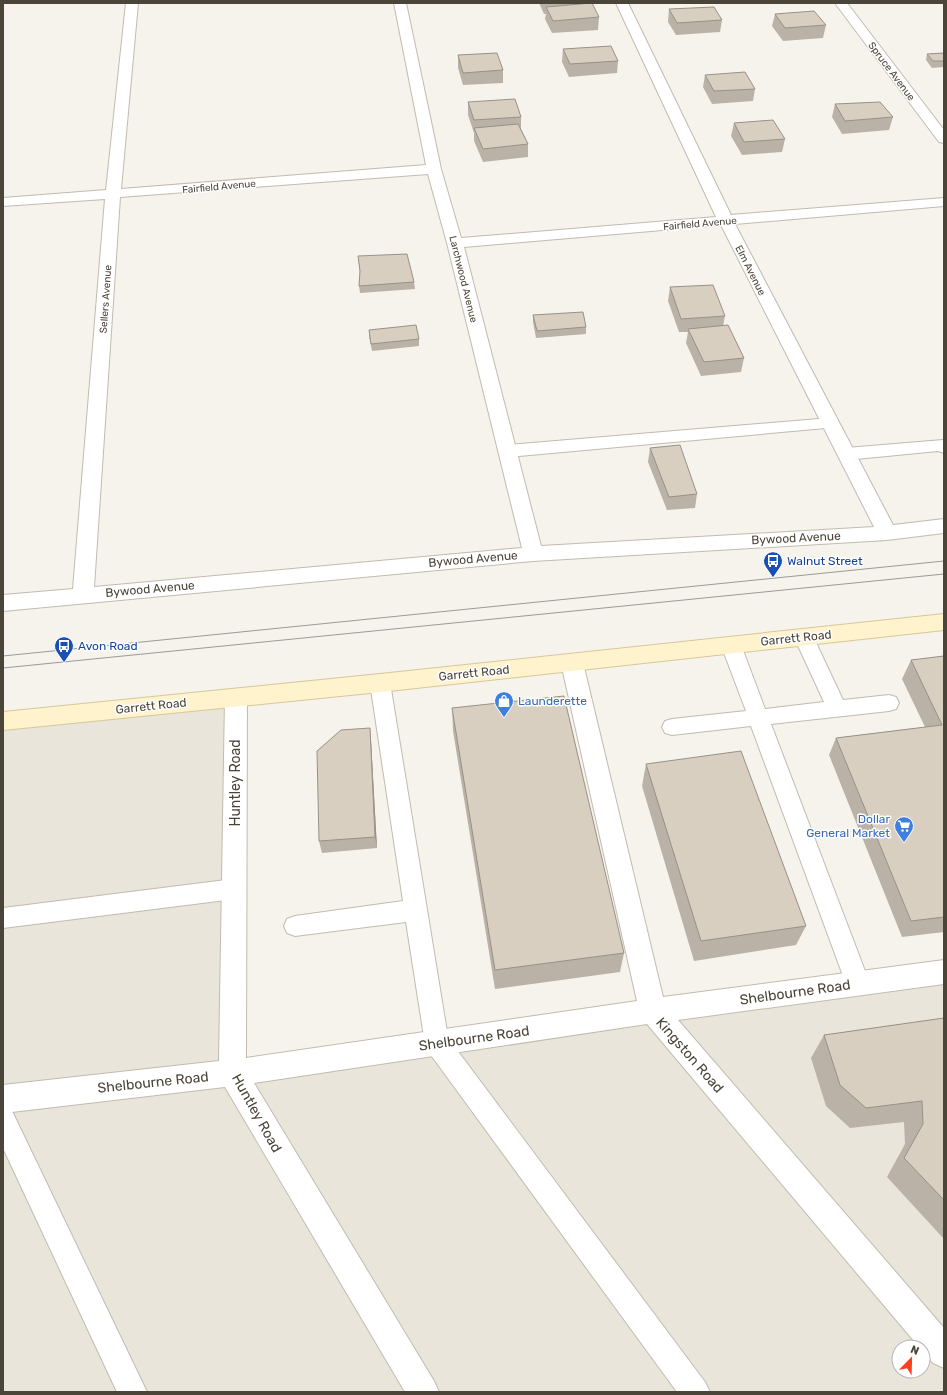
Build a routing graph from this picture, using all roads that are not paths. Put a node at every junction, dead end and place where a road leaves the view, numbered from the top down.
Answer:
1 (132, 3) edge
2 (400, 3) edge
3 (622, 3) edge
4 (841, 3) edge
5 (944, 139) edge
6 (434, 169) junction
7 (113, 194) junction
8 (3, 202) edge
9 (944, 202) edge
10 (726, 221) junction
11 (455, 243) junction
12 (830, 424) junction
13 (944, 447) edge
14 (507, 451) junction
15 (846, 454) junction
16 (944, 526) edge
17 (887, 533) junction
18 (533, 554) junction
19 (83, 595) junction
20 (3, 603) edge
21 (944, 622) edge
22 (804, 637) junction
23 (730, 645) junction
24 (572, 663) junction
25 (380, 683) junction
26 (236, 698) junction
27 (888, 703) dead end
28 (837, 709) junction
29 (757, 717) junction
30 (3, 721) edge
31 (672, 727) dead end
32 (234, 889) junction
33 (416, 910) junction
34 (3, 918) edge
35 (295, 926) dead end
36 (944, 972) edge
37 (858, 984) junction
38 (653, 1011) junction
39 (437, 1043) junction
40 (232, 1073) junction
41 (3, 1099) edge
42 (3, 1120) edge
43 (944, 1352) edge
44 (132, 1392) edge
45 (423, 1392) edge
46 (695, 1392) edge

1 - 7 street, Sellers Avenue
2 - 6 street, Larchwood Avenue
3 - 10 street, Elm Avenue
4 - 5 street, Spruce Avenue
6 - 7 street, Fairfield Avenue
6 - 11 street, Larchwood Avenue
7 - 8 street, Fairfield Avenue
7 - 19 street, Sellers Avenue
9 - 10 street, Fairfield Avenue
10 - 11 street, Fairfield Avenue
10 - 12 street, Elm Avenue
11 - 14 street, Larchwood Avenue
12 - 14 lane
12 - 15 street, Elm Avenue
13 - 15 lane
14 - 18 street, Larchwood Avenue
15 - 17 street, Elm Avenue
16 - 17 street, Bywood Avenue
17 - 18 street, Bywood Avenue
18 - 19 street, Bywood Avenue
19 - 20 street, Bywood Avenue
21 - 22 main road, Garrett Road
22 - 23 main road, Garrett Road
22 - 28 lane
23 - 24 main road, Garrett Road
23 - 29 lane
24 - 25 main road, Garrett Road
24 - 38 street, Kingston Road
25 - 26 main road, Garrett Road
25 - 33 lane
26 - 30 main road, Garrett Road
26 - 32 street, Huntley Road
27 - 28 lane
28 - 29 lane
29 - 31 lane
29 - 37 lane
32 - 34 lane
32 - 40 street, Huntley Road
33 - 35 lane
33 - 39 lane
36 - 37 street, Shelbourne Road
37 - 38 street, Shelbourne Road
38 - 39 street, Shelbourne Road
38 - 43 street, Kingston Road
39 - 40 street, Shelbourne Road
39 - 46 lane
40 - 41 street, Shelbourne Road
40 - 45 street, Huntley Road
42 - 44 lane

